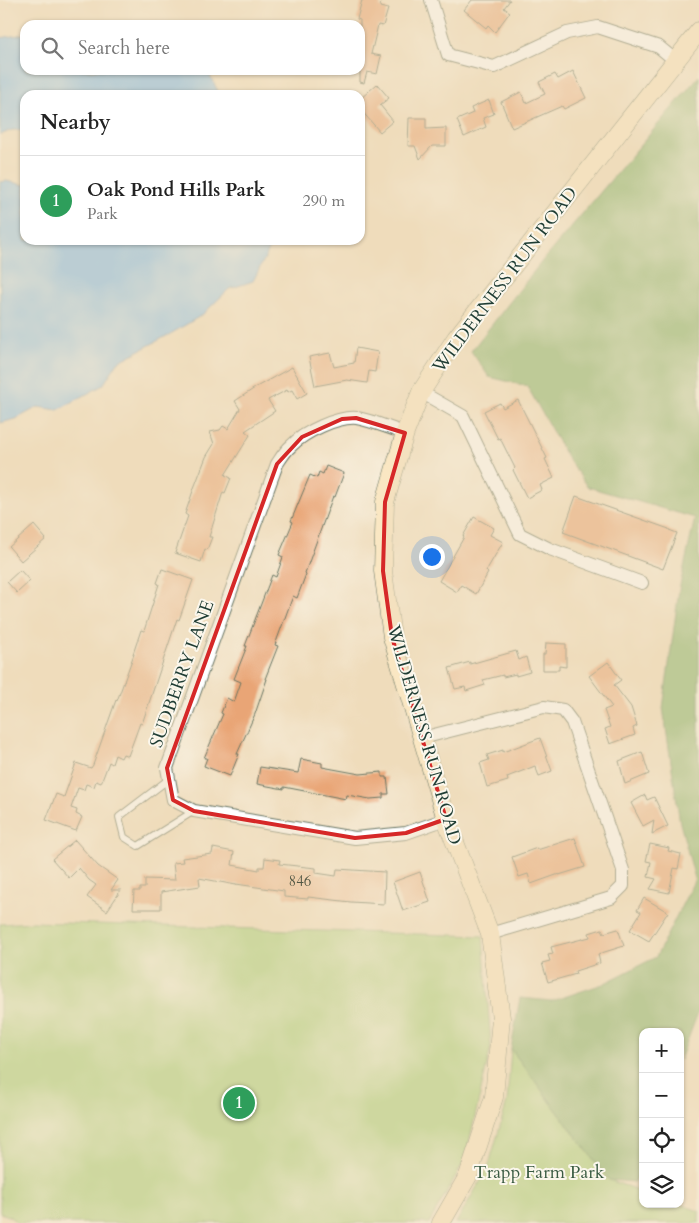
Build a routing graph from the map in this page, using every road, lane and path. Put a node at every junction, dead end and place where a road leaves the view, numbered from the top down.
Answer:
1 (431, 0) edge
2 (699, 31) edge
3 (676, 61) junction
4 (421, 392) junction
5 (405, 434) junction
6 (642, 583) dead end
7 (422, 738) junction
8 (169, 779) junction
9 (194, 811) junction
10 (446, 819) junction
11 (490, 934) junction
12 (441, 1223) edge

1 - 3 street
2 - 3 street, WILDERNESS RUN ROAD
3 - 4 street, WILDERNESS RUN ROAD
4 - 5 street, WILDERNESS RUN ROAD
4 - 6 street
5 - 7 street, WILDERNESS RUN ROAD
5 - 8 street, SUDBERRY LANE
7 - 10 street, WILDERNESS RUN ROAD
7 - 11 street
8 - 9 street, SUDBERRY LANE
8 - 9 lane
9 - 10 street, SUDBERRY LANE
10 - 11 street, WILDERNESS RUN ROAD
11 - 12 street, WILDERNESS RUN ROAD

